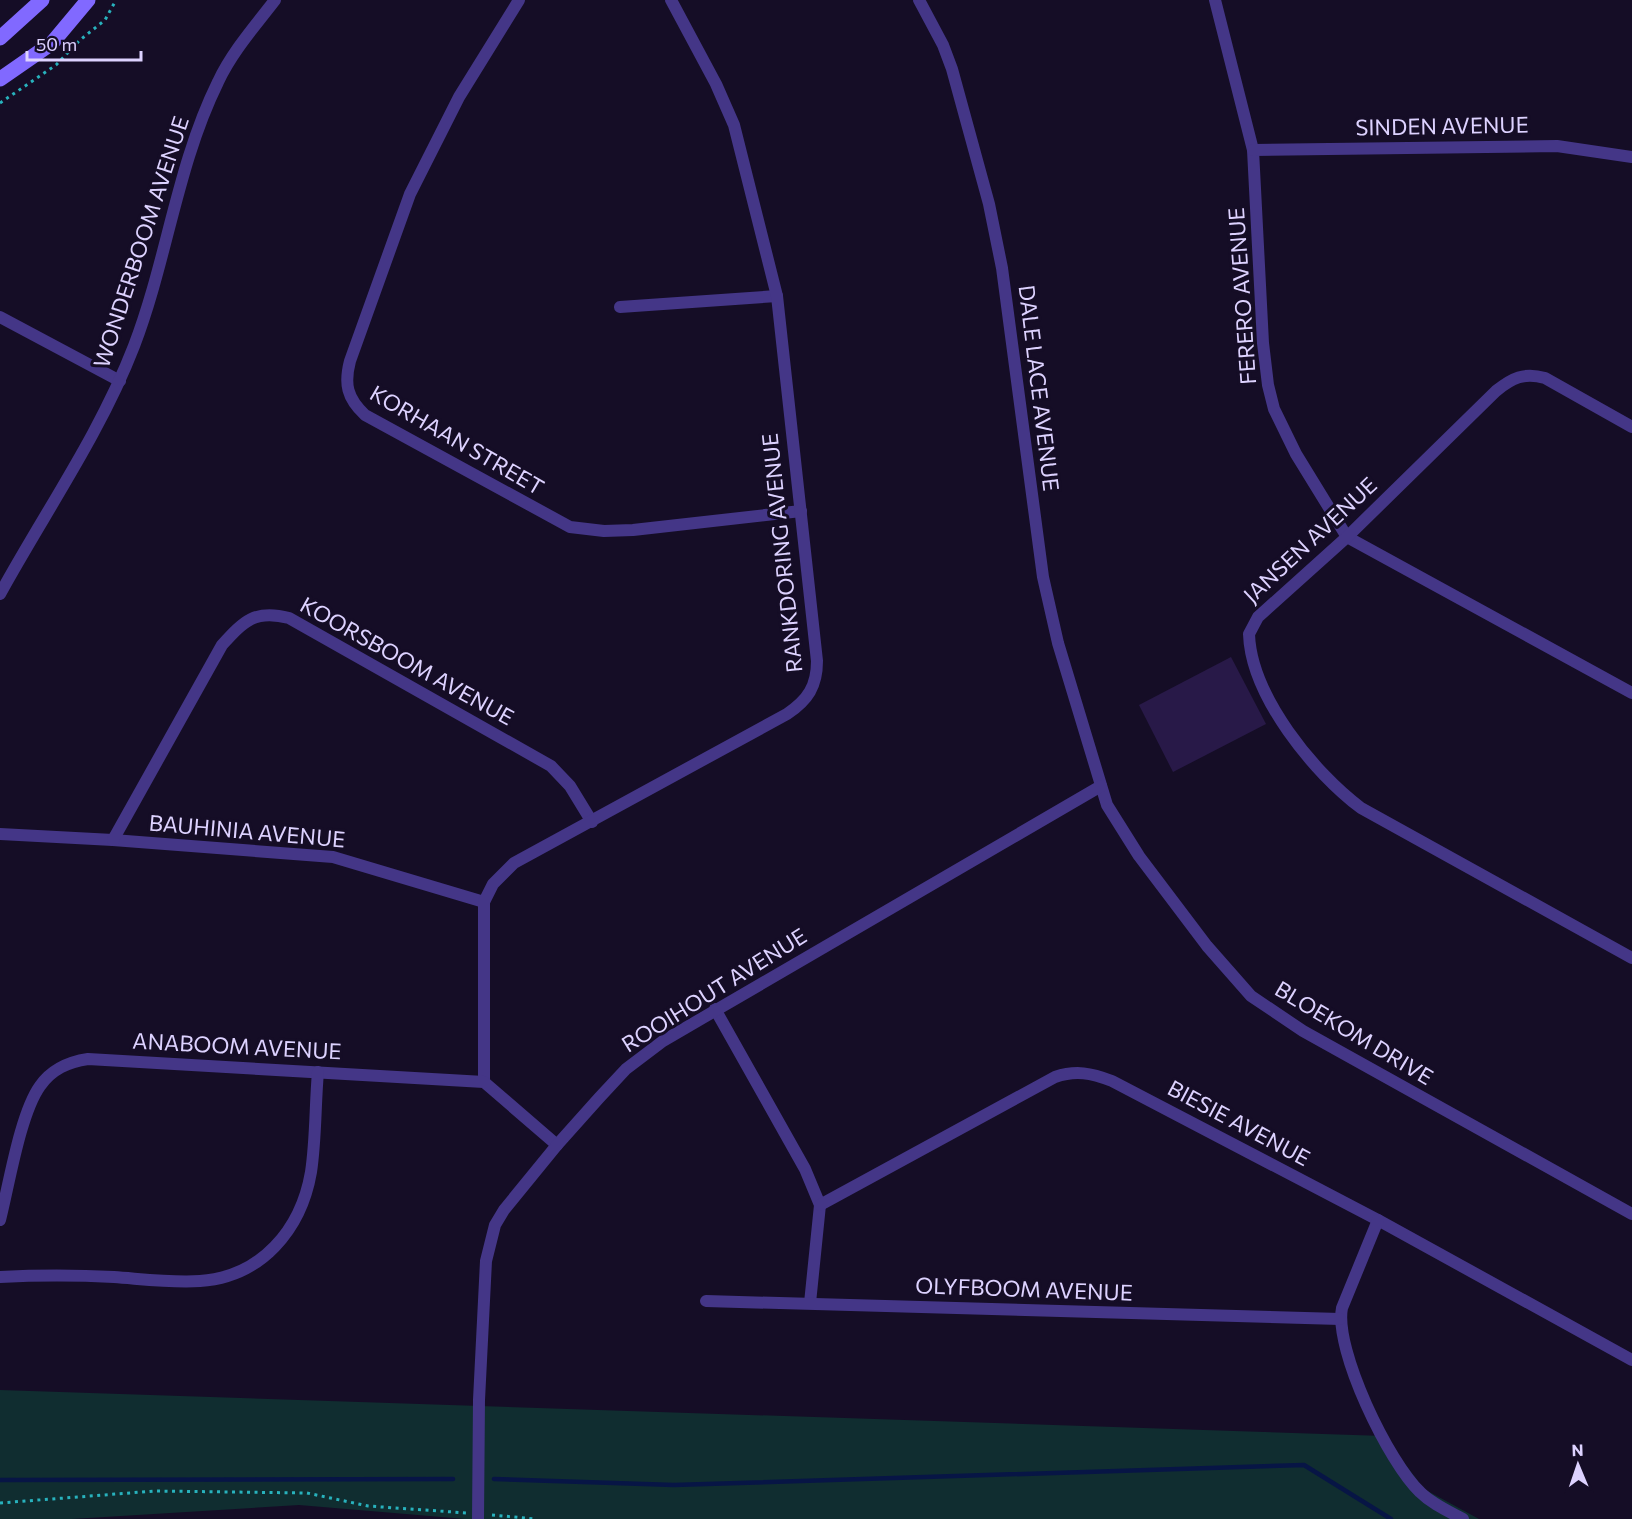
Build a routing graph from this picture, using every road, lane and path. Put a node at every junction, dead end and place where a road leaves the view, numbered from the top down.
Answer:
1 (42, 0) edge
2 (88, 0) edge
3 (275, 0) edge
4 (519, 0) edge
5 (671, 0) edge
6 (919, 0) edge
7 (1215, 0) edge
8 (0, 38) edge
9 (0, 79) edge
10 (1253, 150) junction
11 (1632, 157) edge
12 (777, 296) junction
13 (620, 307) dead end
14 (0, 317) edge
15 (120, 381) junction
16 (1632, 426) edge
17 (801, 511) junction
18 (1347, 537) junction
19 (1, 591) edge
20 (1632, 693) edge
21 (1101, 786) junction
22 (592, 822) junction
23 (0, 834) edge
24 (113, 840) junction
25 (484, 902) junction
26 (1632, 958) edge
27 (714, 1009) junction
28 (318, 1072) junction
29 (484, 1082) junction
30 (557, 1145) junction
31 (820, 1205) junction
32 (1632, 1214) edge
33 (0, 1220) edge
34 (1378, 1220) junction
35 (0, 1277) edge
36 (706, 1301) dead end
37 (810, 1303) junction
38 (1340, 1319) junction
39 (1632, 1360) edge
40 (0, 1503) edge
41 (478, 1516) edge
42 (536, 1519) edge
43 (1463, 1519) edge

1 - 8 main road
2 - 9 main road
3 - 15 street, WONDERBOOM AVENUE
4 - 17 street, KORHAAN STREET
5 - 12 street, RANKDORING AVENUE
6 - 21 street, DALE LACE AVENUE
7 - 10 street, FERERO AVENUE
10 - 11 street, SINDEN AVENUE
10 - 18 street, FERERO AVENUE
12 - 13 street
12 - 17 street, RANKDORING AVENUE
14 - 15 street
15 - 19 street, WONDERBOOM AVENUE
16 - 18 street, JANSEN AVENUE
17 - 22 street, RANKDORING AVENUE
18 - 20 street, FERERO AVENUE
18 - 26 street, JANSEN AVENUE
21 - 27 street, ROOIHOUT AVENUE
21 - 32 street, BLOEKOM DRIVE
22 - 24 street, KOORSBOOM AVENUE
22 - 25 street, RANKDORING AVENUE
23 - 24 street, BAUHINIA AVENUE
24 - 25 street, BAUHINIA AVENUE
25 - 29 street
27 - 30 street, ROOIHOUT AVENUE
27 - 31 street
28 - 29 street, ANABOOM AVENUE
28 - 33 street, ANABOOM AVENUE
28 - 35 street
29 - 30 street
30 - 41 street, ROOIHOUT AVENUE
31 - 34 street, BIESIE AVENUE
31 - 37 street
34 - 38 street
34 - 39 street, BIESIE AVENUE
36 - 37 street, OLYFBOOM AVENUE
37 - 38 street, OLYFBOOM AVENUE
38 - 43 street
40 - 41 path
41 - 42 path

